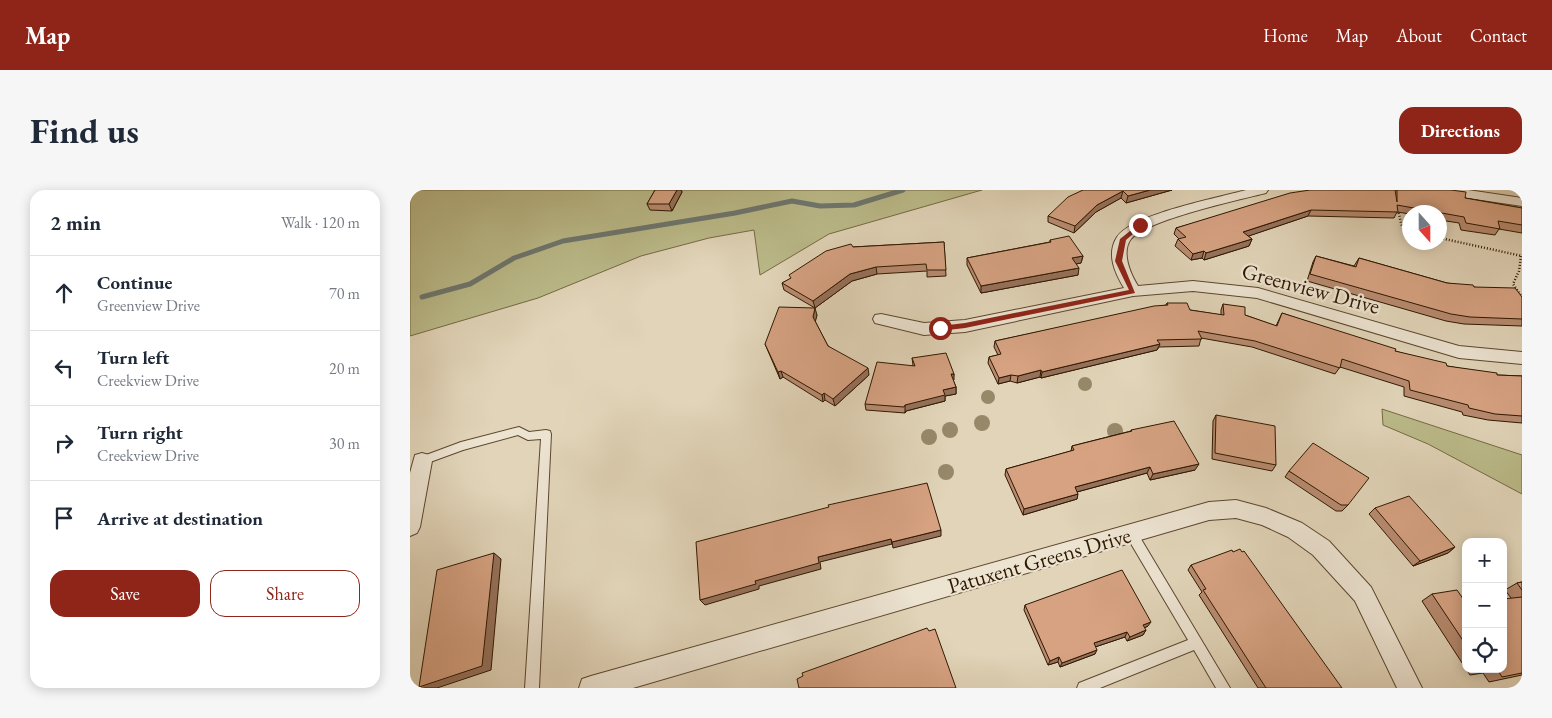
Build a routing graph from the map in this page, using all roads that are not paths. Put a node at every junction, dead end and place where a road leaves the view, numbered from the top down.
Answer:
1 (1261, 190) edge
2 (1441, 190) edge
3 (1522, 202) edge
4 (1133, 291) junction
5 (881, 319) dead end
6 (1522, 358) edge
7 (422, 460) joint
8 (410, 527) edge
9 (1131, 533) junction
10 (1196, 643) junction
11 (532, 688) edge
12 (591, 688) edge
13 (1084, 688) edge
14 (1223, 688) edge
15 (1410, 688) edge

1 - 4 street
2 - 3 street
4 - 5 street, Greenview Drive
4 - 6 street, Greenview Drive
7 - 8 street
7 - 11 lane
9 - 10 lane
9 - 12 street, Patuxent Greens Drive
9 - 15 street, Patuxent Greens Drive
10 - 13 lane
10 - 14 lane

